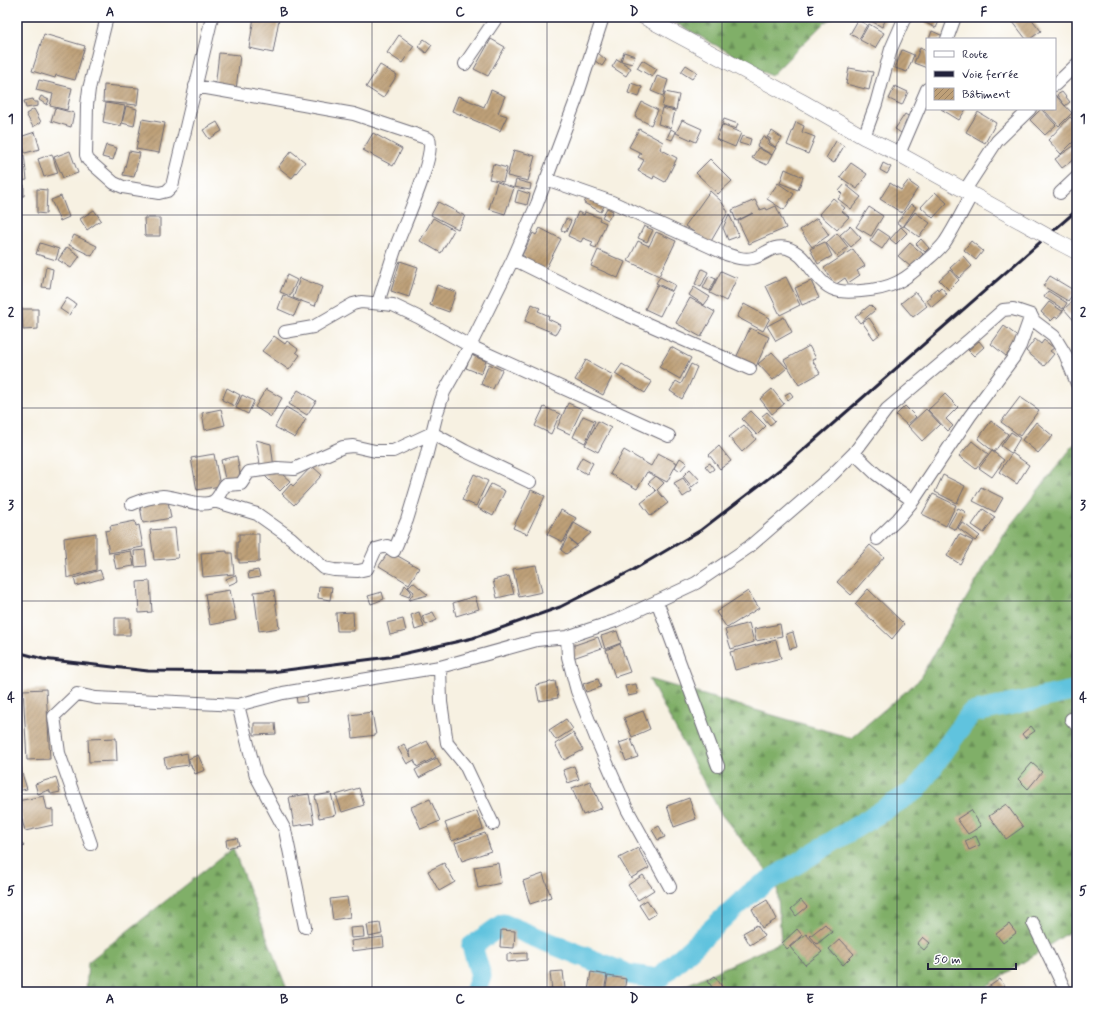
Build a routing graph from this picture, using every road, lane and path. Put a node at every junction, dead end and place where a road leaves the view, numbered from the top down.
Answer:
1 (106, 17) edge
2 (212, 17) edge
3 (497, 17) edge
4 (603, 17) edge
5 (644, 17) edge
6 (905, 17) edge
7 (955, 17) edge
8 (947, 38) edge
9 (464, 64) dead end
10 (1077, 64) edge
11 (1056, 84) edge
12 (195, 86) junction
13 (926, 91) edge
14 (1029, 110) edge
15 (864, 137) junction
16 (899, 154) junction
17 (1077, 177) edge
18 (546, 179) junction
19 (968, 192) junction
20 (1060, 192) dead end
21 (1077, 252) edge
22 (513, 259) junction
23 (378, 303) junction
24 (1031, 315) junction
25 (285, 332) dead end
26 (470, 346) junction
27 (750, 369) dead end
28 (1077, 384) edge
29 (432, 433) junction
30 (668, 436) dead end
31 (854, 453) junction
32 (530, 482) dead end
33 (214, 501) junction
34 (913, 501) junction
35 (132, 504) dead end
36 (877, 539) dead end
37 (657, 602) junction
38 (567, 637) junction
39 (440, 667) junction
40 (238, 705) junction
41 (718, 766) dead end
42 (493, 824) dead end
43 (90, 844) dead end
44 (670, 887) dead end
45 (1032, 923) dead end
46 (305, 927) dead end
47 (1066, 992) edge

1 - 12 street
2 - 12 street
3 - 9 street
4 - 18 street
5 - 15 street
6 - 15 street
7 - 8 street
10 - 11 street
12 - 23 street
13 - 16 street
14 - 19 street
15 - 16 street
16 - 19 street
17 - 20 street
18 - 19 street
18 - 22 street
19 - 21 street, bridge
22 - 26 street
22 - 27 street
23 - 25 street
23 - 26 street
24 - 28 street
24 - 31 street
24 - 34 street
26 - 29 street
26 - 30 street
29 - 32 street
29 - 33 street
29 - 33 street
31 - 34 street
31 - 37 street
33 - 35 street
34 - 36 street
37 - 38 street
37 - 41 street
38 - 39 street
38 - 44 street
39 - 40 street
39 - 42 street
40 - 43 street
40 - 46 street
45 - 47 street

